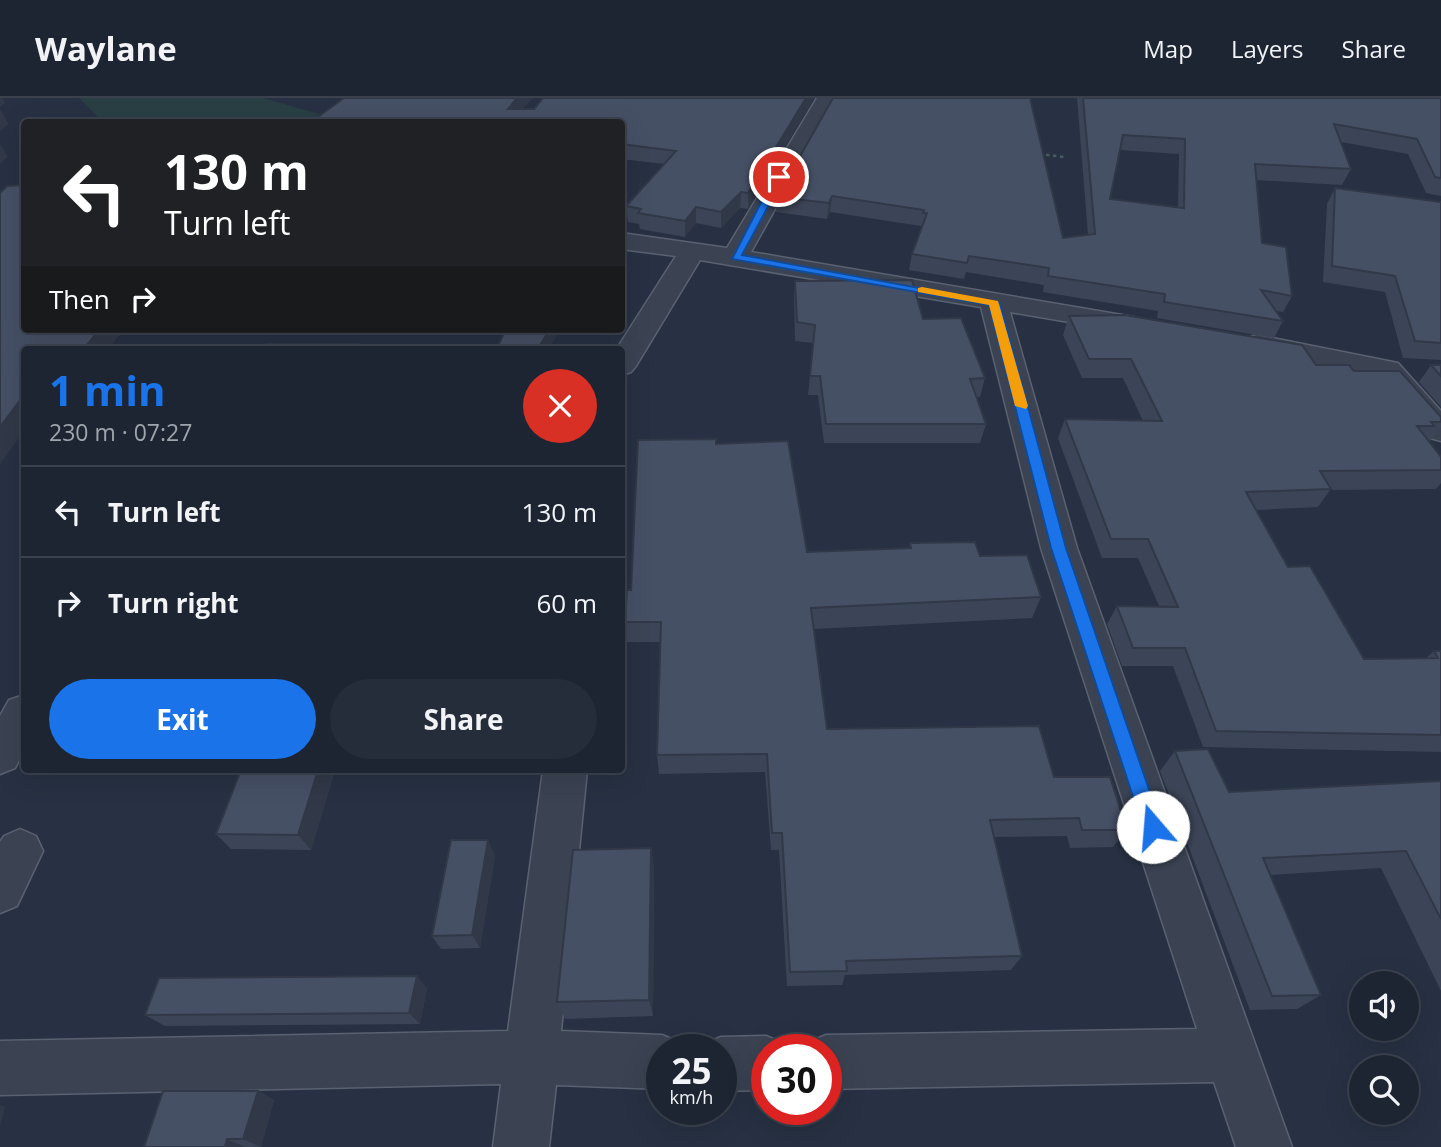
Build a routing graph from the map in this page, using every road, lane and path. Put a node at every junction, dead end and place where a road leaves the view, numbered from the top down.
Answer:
1 (827, 98) edge
2 (1031, 150) edge
3 (1064, 158) dead end
4 (625, 243) edge
5 (692, 251) junction
6 (735, 257) junction
7 (994, 303) junction
8 (1158, 328) edge
9 (1226, 339) edge
10 (625, 360) edge
11 (1388, 369) junction
12 (1428, 370) dead end
13 (1441, 431) edge
14 (21, 717) edge
15 (0, 755) edge
16 (565, 773) edge
17 (1230, 1055) junction
18 (531, 1056) junction
19 (646, 1061) edge
20 (842, 1062) edge
21 (0, 1068) edge
22 (520, 1147) edge
23 (1264, 1147) edge

1 - 6 street
2 - 3 path
4 - 5 street
5 - 6 street
5 - 10 street
6 - 7 street
7 - 8 street
7 - 17 street
9 - 11 street
11 - 12 street
11 - 13 street
14 - 15 street
16 - 18 street
17 - 20 street
17 - 23 street
18 - 19 street
18 - 21 street
18 - 22 street

